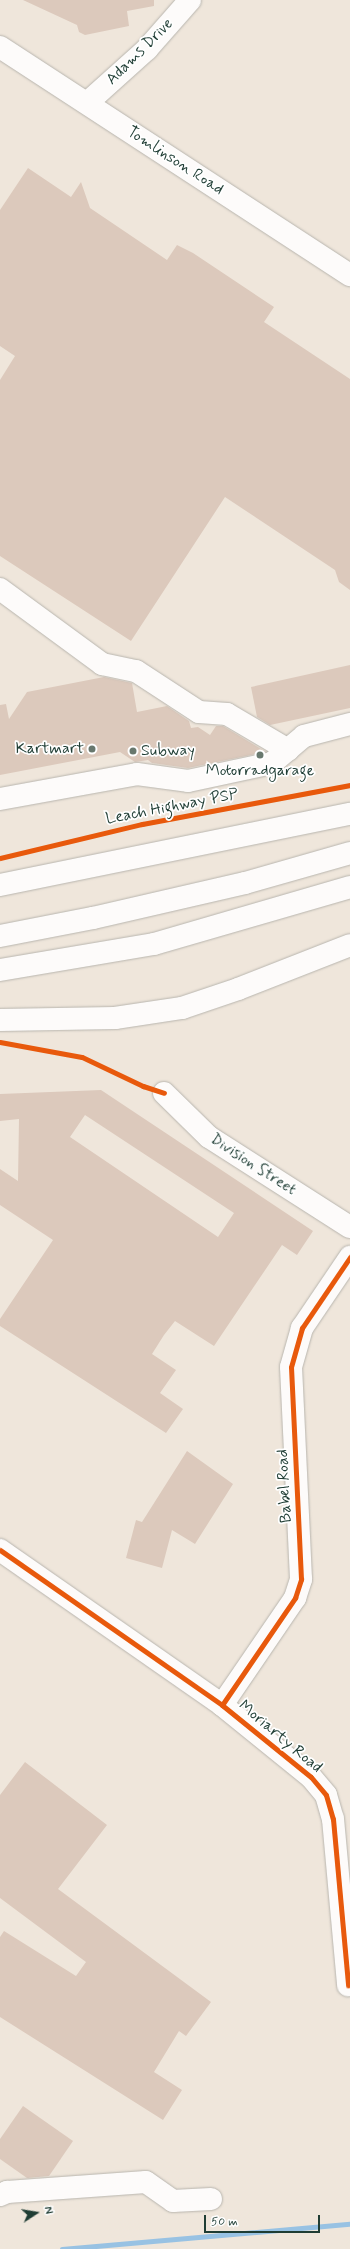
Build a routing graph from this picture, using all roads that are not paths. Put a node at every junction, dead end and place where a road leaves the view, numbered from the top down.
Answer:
1 (190, 0) edge
2 (0, 47) edge
3 (87, 104) junction
4 (350, 274) edge
5 (0, 589) edge
6 (350, 724) edge
7 (288, 750) junction
8 (0, 799) edge
9 (350, 814) edge
10 (350, 854) edge
11 (0, 885) edge
12 (350, 887) edge
13 (0, 936) edge
14 (350, 944) edge
15 (0, 970) edge
16 (0, 1020) edge
17 (164, 1093) dead end
18 (350, 1227) edge
19 (350, 1257) edge
20 (0, 1550) edge
21 (222, 1705) junction
22 (348, 1985) dead end
23 (0, 2195) edge
24 (211, 2199) dead end

1 - 3 main road, Adams Drive
2 - 3 main road, Tomlinson Road
3 - 4 main road, Tomlinson Road
5 - 7 main road
6 - 7 main road
7 - 8 main road
9 - 11 main road
10 - 13 main road
12 - 15 main road
14 - 16 main road
17 - 18 main road, Division Street
19 - 21 main road, Babel Road
20 - 21 main road, Moriarty Road
21 - 22 main road, Moriarty Road
23 - 24 main road

